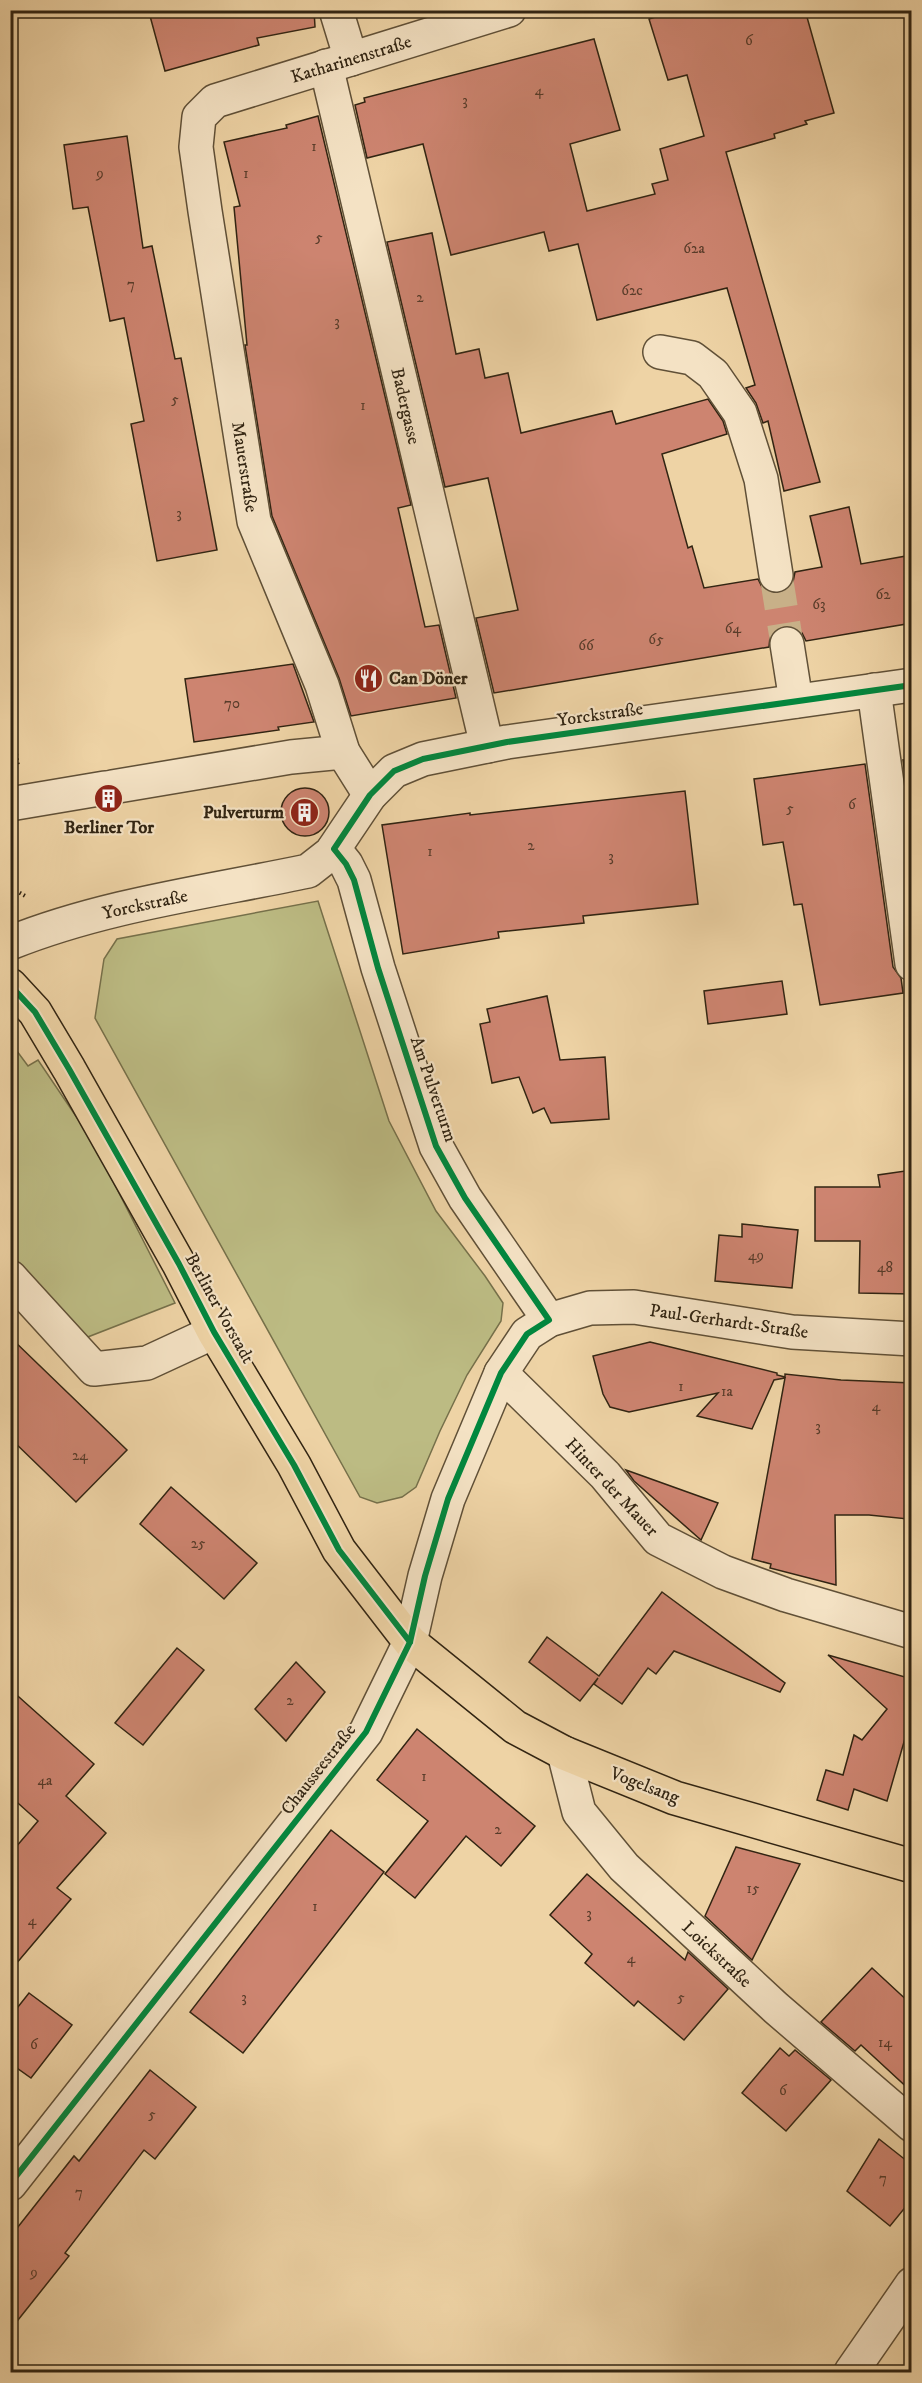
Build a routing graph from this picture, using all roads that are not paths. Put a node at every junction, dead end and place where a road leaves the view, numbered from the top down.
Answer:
1 (336, 10) edge
2 (509, 10) edge
3 (338, 62) junction
4 (198, 117) joint
5 (660, 352) dead end
6 (776, 575) tunnel mouth
7 (787, 644) tunnel mouth
8 (912, 685) edge
9 (874, 690) junction
10 (796, 701) junction
11 (487, 746) junction
12 (343, 752) junction
13 (370, 795) junction
14 (16, 804) edge
15 (334, 849) junction
16 (10, 944) edge
17 (912, 964) edge
18 (10, 985) edge
19 (10, 1277) edge
20 (549, 1320) junction
21 (214, 1332) junction
22 (912, 1339) edge
23 (501, 1373) junction
24 (912, 1632) edge
25 (410, 1642) junction
26 (564, 1753) junction
27 (912, 1866) edge
28 (912, 2125) edge
29 (10, 2184) edge
30 (912, 2284) edge
31 (851, 2373) edge

1 - 3 street
2 - 3 street, Katharinenstraße
3 - 4 street, Katharinenstraße
3 - 11 street, Badergasse
4 - 12 street, Mauerstraße
5 - 6 street
7 - 10 street
8 - 9 street, Yorckstraße
9 - 10 street, Yorckstraße
9 - 17 street
10 - 11 street, Yorckstraße
11 - 13 street, Yorckstraße
12 - 13 street, Mauerstraße
12 - 14 street
13 - 15 street, Yorckstraße
15 - 16 street, Yorckstraße
15 - 20 street, Am Pulverturm
18 - 21 main road, Berliner Vorstadt
19 - 21 street, Berliner Vorstadt
20 - 22 street, Paul-Gerhardt-Straße
20 - 23 street, Chausseestraße
21 - 25 main road, Berliner Vorstadt
23 - 24 street, Hinter der Mauer
23 - 25 street, Chausseestraße
25 - 26 main road, Vogelsang
25 - 29 street, Chausseestraße
26 - 27 main road, Vogelsang
26 - 28 street, Loickstraße
30 - 31 street

